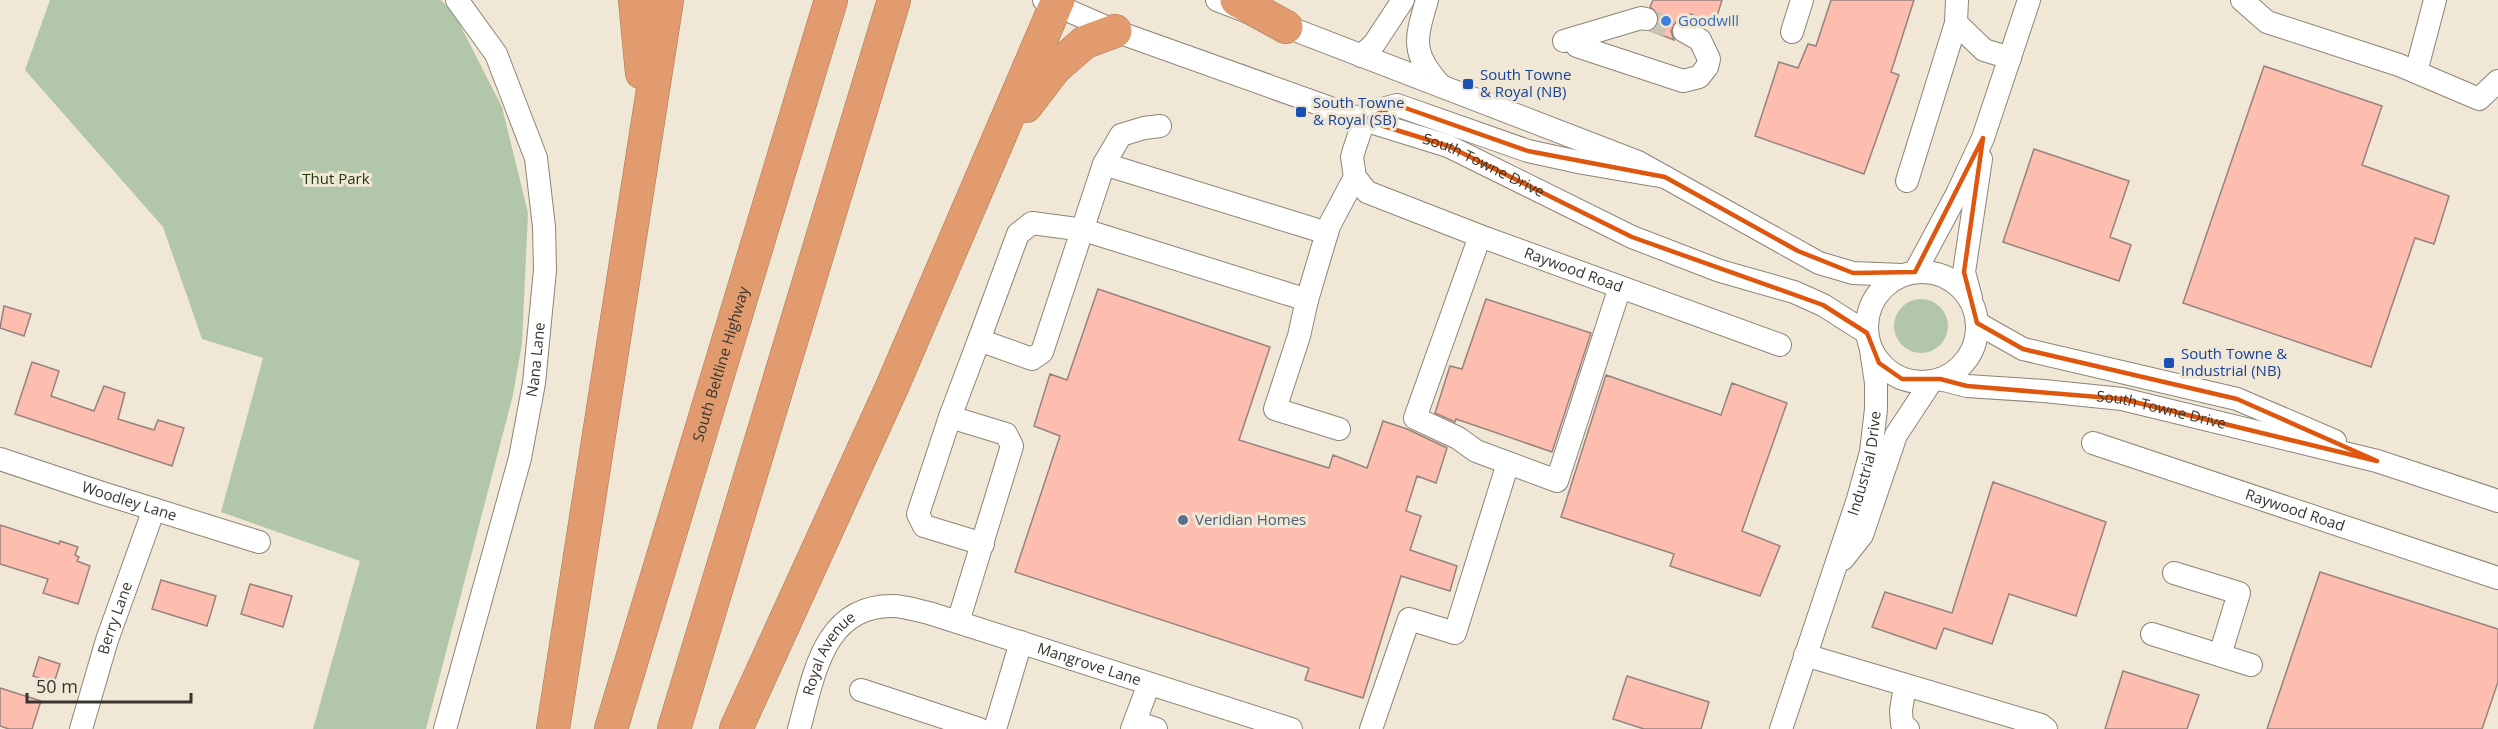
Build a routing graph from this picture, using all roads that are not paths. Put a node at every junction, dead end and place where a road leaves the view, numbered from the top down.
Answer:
1 (457, 0) edge
2 (635, 0) edge
3 (667, 0) edge
4 (831, 0) edge
5 (894, 0) edge
6 (1217, 0) edge
7 (1237, 0) edge
8 (1402, 0) edge
9 (1427, 0) edge
10 (1802, 0) edge
11 (1957, 0) edge
12 (2030, 0) edge
13 (2242, 0) edge
14 (2435, 0) edge
15 (1053, 2) edge
16 (1646, 20) tunnel mouth
17 (1956, 23) junction
18 (1286, 27) junction
19 (1115, 31) junction
20 (1684, 31) tunnel mouth
21 (1792, 32) dead end
22 (1361, 56) junction
23 (2010, 58) junction
24 (2416, 72) junction
25 (2498, 81) edge
26 (1442, 87) junction
27 (1364, 120) junction
28 (1160, 126) dead end
29 (645, 128) junction
30 (1983, 138) junction
31 (994, 148) junction
32 (1104, 164) junction
33 (1665, 177) junction
34 (1907, 181) dead end
35 (1361, 184) junction
36 (1084, 230) junction
37 (1327, 233) junction
38 (1480, 236) junction
39 (1908, 274) junction
40 (1620, 287) junction
41 (1306, 300) junction
42 (1976, 315) junction
43 (979, 340) junction
44 (1869, 342) junction
45 (1780, 345) dead end
46 (1936, 380) junction
47 (950, 417) junction
48 (1339, 429) dead end
49 (2093, 442) dead end
50 (0, 459) edge
51 (2378, 461) junction
52 (1508, 463) junction
53 (2498, 501) edge
54 (154, 509) junction
55 (259, 542) dead end
56 (983, 544) junction
57 (1832, 572) junction
58 (2174, 573) dead end
59 (2498, 578) edge
60 (886, 606) joint
61 (958, 622) junction
62 (2152, 634) dead end
63 (1021, 642) junction
64 (1805, 655) junction
65 (2220, 655) junction
66 (2251, 665) dead end
67 (1149, 684) junction
68 (1905, 686) junction
69 (861, 690) dead end
70 (1141, 727) edge
71 (1276, 727) edge
72 (81, 729) edge
73 (445, 729) edge
74 (553, 729) edge
75 (611, 729) edge
76 (674, 729) edge
77 (736, 729) edge
78 (799, 729) edge
79 (979, 729) edge
80 (995, 729) edge
81 (1371, 729) edge
82 (1780, 729) edge
83 (1908, 729) edge
84 (2046, 729) edge

1 - 73 street, Nana Lane
2 - 29 highway
3 - 29 highway
4 - 75 highway, South Beltline Highway
5 - 76 highway
6 - 18 street
7 - 18 highway
8 - 22 street
9 - 26 street
10 - 21 street
11 - 17 street
12 - 23 street
13 - 24 street
14 - 24 street
15 - 19 street, South Towne Drive
15 - 31 highway
16 - 20 street
17 - 23 street
17 - 34 street
18 - 22 street
19 - 27 street, South Towne Drive
19 - 31 highway
22 - 26 street
23 - 30 street
24 - 25 street
26 - 33 street
27 - 33 street
27 - 35 street
27 - 44 street, South Towne Drive
28 - 32 street
29 - 74 highway
30 - 39 street
30 - 42 street
31 - 77 highway
32 - 36 street
32 - 37 street
33 - 39 street
35 - 37 street
35 - 38 street, Raywood Road
36 - 41 street
36 - 43 street
36 - 43 street
37 - 41 street
38 - 40 street, Raywood Road
38 - 52 street
39 - 42 street
39 - 44 street
40 - 45 street, Raywood Road
40 - 52 street
41 - 48 street
42 - 46 street
42 - 51 street, South Towne Drive
43 - 47 street
44 - 46 street
44 - 57 street, Industrial Drive
46 - 51 street, South Towne Drive
46 - 57 street, Industrial Drive
47 - 56 street
47 - 56 street
49 - 59 street, Raywood Road
50 - 54 street, Woodley Lane
51 - 53 street, South Towne Drive
52 - 81 street
54 - 55 street, Woodley Lane
54 - 72 street, Berry Lane
56 - 61 street
57 - 64 street, Industrial Drive
58 - 65 street
60 - 61 street, Mangrove Lane
60 - 78 street, Royal Avenue
61 - 63 street, Mangrove Lane
62 - 65 street
63 - 67 street, Mangrove Lane
63 - 80 street
64 - 68 street
64 - 82 street, Industrial Drive
65 - 66 street
67 - 70 street
67 - 71 street, Mangrove Lane
68 - 83 street
68 - 84 street
69 - 79 street

